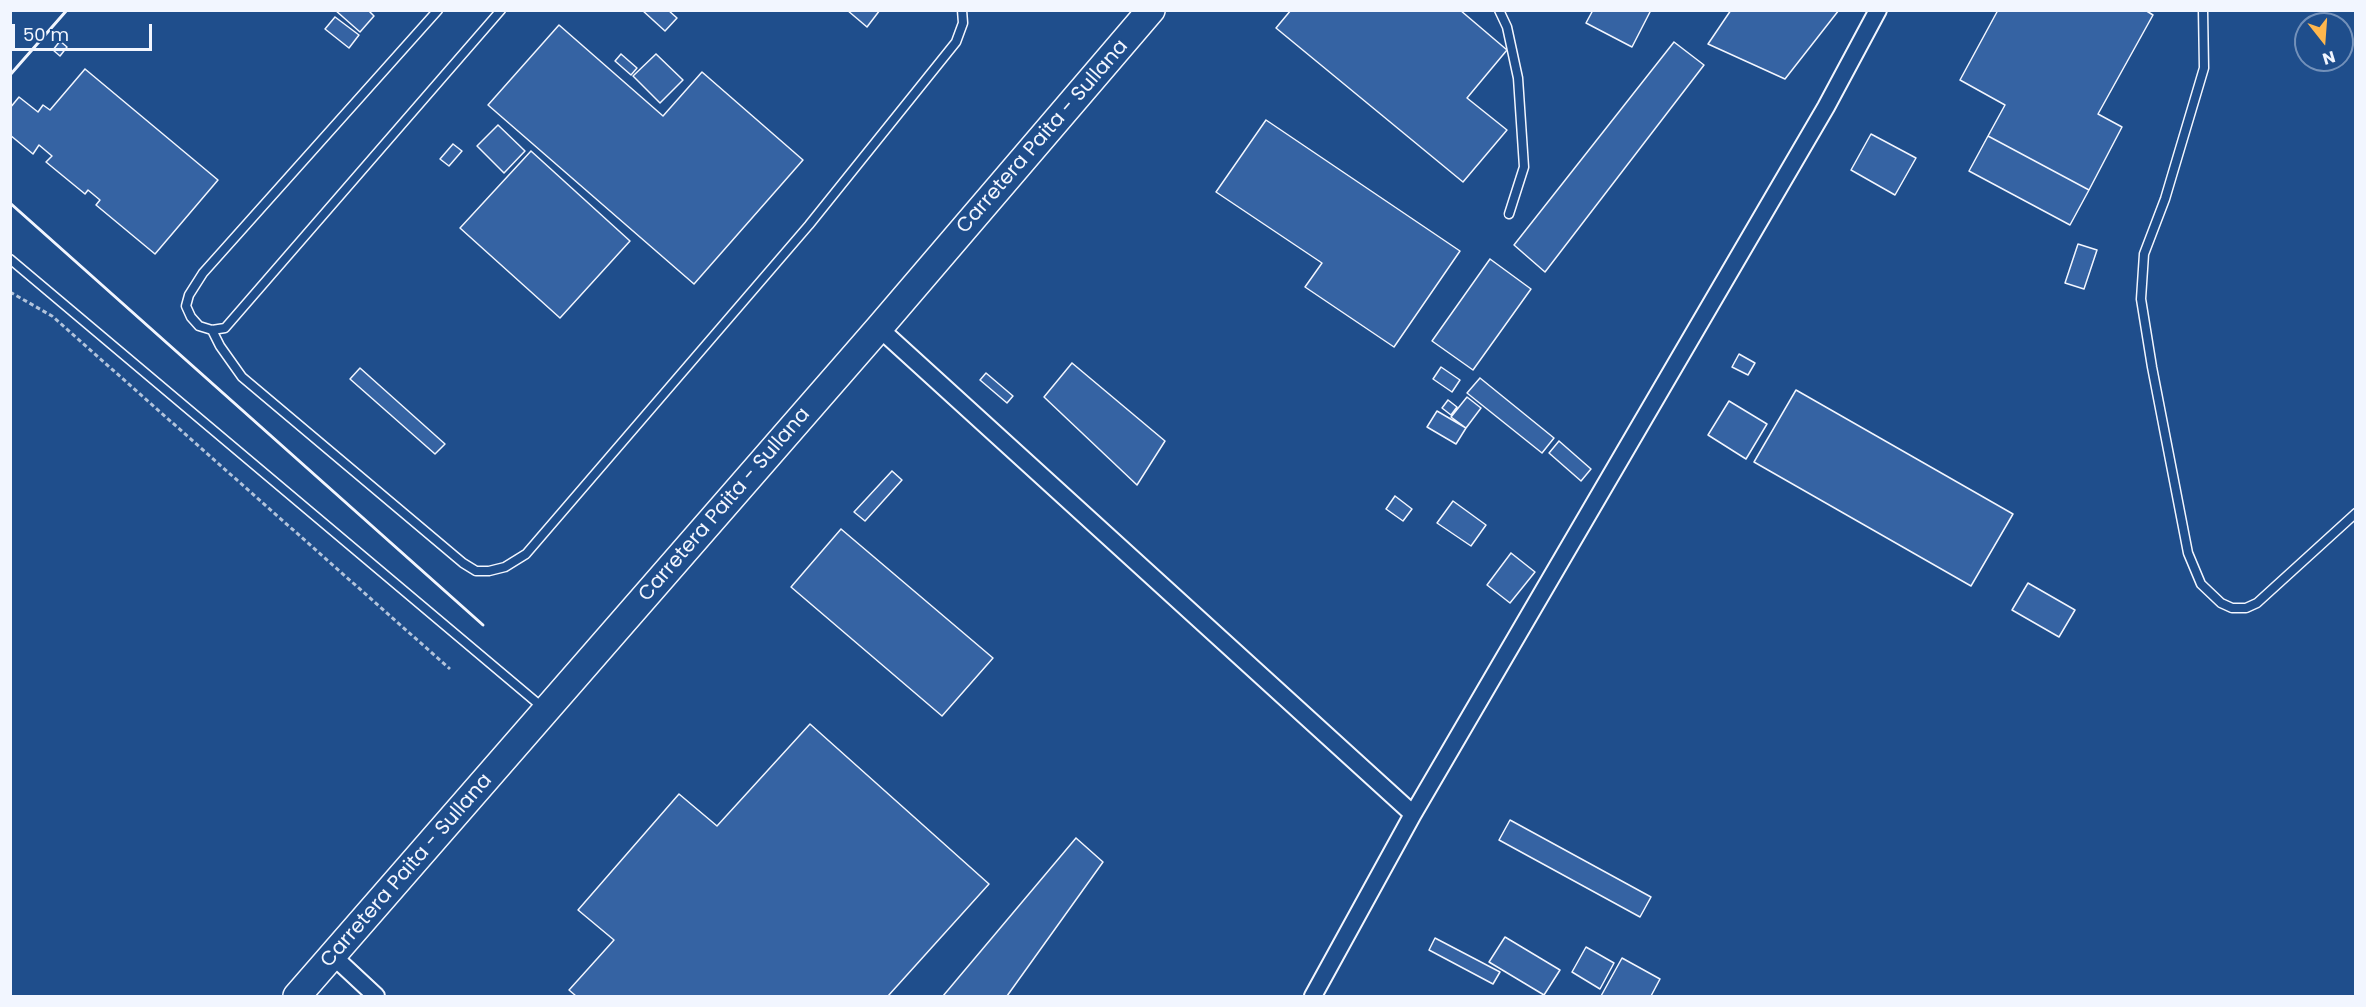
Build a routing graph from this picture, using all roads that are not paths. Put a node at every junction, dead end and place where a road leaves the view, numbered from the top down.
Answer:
1 (438, 10) edge
2 (501, 10) edge
3 (963, 10) edge
4 (1151, 10) edge
5 (1499, 10) edge
6 (1878, 10) edge
7 (2203, 10) edge
8 (1509, 214) dead end
9 (10, 259) edge
10 (879, 328) junction
11 (212, 330) junction
12 (2355, 513) edge
13 (547, 711) junction
14 (1413, 814) junction
15 (333, 956) junction
16 (297, 996) edge
17 (376, 996) edge
18 (1313, 996) edge

1 - 11 lane
2 - 11 lane
3 - 11 lane
4 - 10 main road, Carretera Paita - Sullana
5 - 8 lane
6 - 14 street
7 - 12 lane
9 - 13 lane
10 - 13 main road, Carretera Paita - Sullana
10 - 14 street
13 - 15 main road, Carretera Paita - Sullana
14 - 18 street
15 - 16 main road, Carretera Paita - Sullana
15 - 17 street

